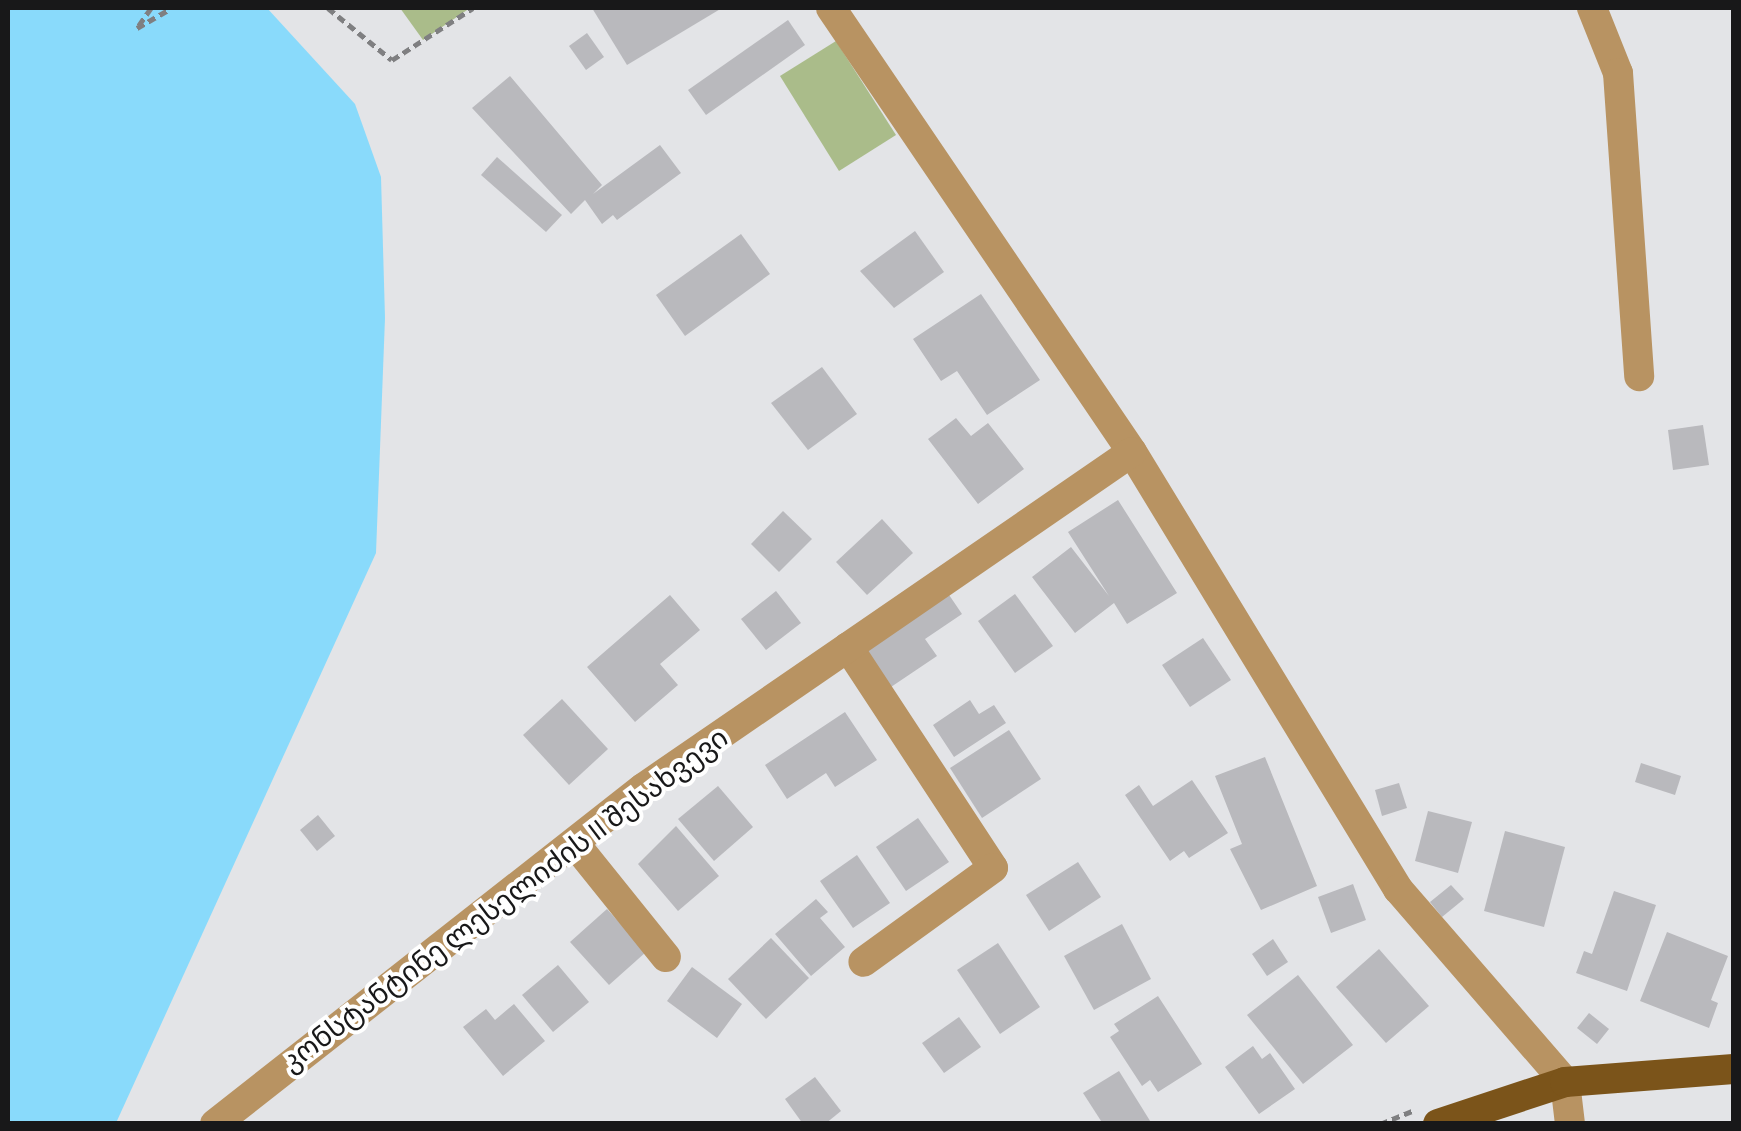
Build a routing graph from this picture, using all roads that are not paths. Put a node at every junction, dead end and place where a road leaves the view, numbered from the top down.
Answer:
1 (831, 8) edge
2 (1592, 8) edge
3 (1639, 376) dead end
4 (1132, 452) junction
5 (848, 647) junction
6 (575, 844) junction
7 (666, 957) dead end
8 (863, 962) dead end
9 (1734, 1069) edge
10 (1565, 1082) junction
11 (216, 1124) edge
12 (1438, 1124) edge
13 (1570, 1124) edge

1 - 4 street
2 - 3 street
4 - 5 street, კონსტანტინე ლესელიძის II შესახვევი
4 - 10 street
5 - 6 street, კონსტანტინე ლესელიძის II შესახვევი
5 - 8 street
6 - 7 street
6 - 11 street, კონსტანტინე ლესელიძის II შესახვევი
9 - 10 main road
10 - 12 main road
10 - 13 street

